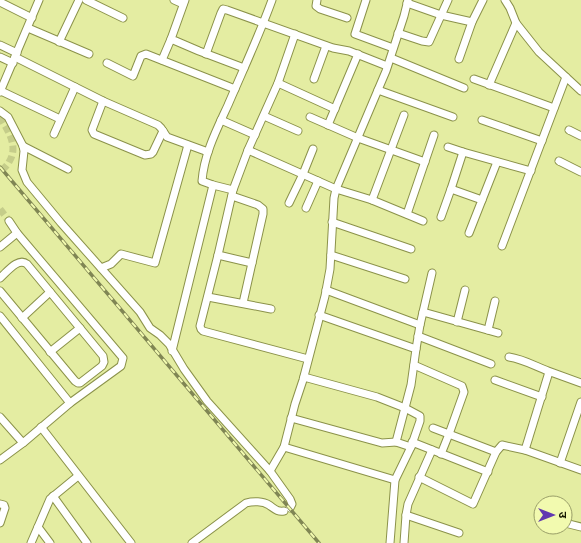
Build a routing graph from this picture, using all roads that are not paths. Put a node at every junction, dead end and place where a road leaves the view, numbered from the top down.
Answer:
1 (39, 0) edge
2 (79, 0) edge
3 (86, 0) edge
4 (174, 0) edge
5 (272, 0) edge
6 (317, 0) edge
7 (366, 0) edge
8 (448, 0) edge
9 (483, 0) edge
10 (505, 0) edge
11 (0, 2) edge
12 (184, 2) edge
13 (408, 2) edge
14 (441, 15) junction
15 (32, 18) junction
16 (123, 18) dead end
17 (347, 18) dead end
18 (472, 22) junction
19 (264, 23) junction
20 (516, 23) junction
21 (28, 28) junction
22 (398, 33) junction
23 (295, 34) junction
24 (171, 39) junction
25 (60, 42) junction
26 (0, 45) edge
27 (326, 46) junction
28 (393, 48) junction
29 (89, 54) dead end
30 (206, 54) junction
31 (358, 54) junction
32 (0, 57) edge
33 (15, 58) junction
34 (391, 58) junction
35 (459, 59) dead end
36 (162, 60) junction
37 (107, 64) dead end
38 (387, 66) junction
39 (244, 68) junction
40 (566, 77) junction
41 (314, 79) dead end
42 (474, 79) dead end
43 (278, 83) junction
44 (489, 85) junction
45 (75, 87) junction
46 (464, 88) dead end
47 (235, 89) junction
48 (378, 90) junction
49 (0, 91) edge
50 (581, 91) edge
51 (103, 101) junction
52 (554, 108) junction
53 (335, 109) junction
54 (0, 111) edge
55 (404, 115) dead end
56 (264, 116) junction
57 (310, 117) dead end
58 (453, 117) dead end
59 (60, 119) junction
60 (222, 120) junction
61 (482, 120) dead end
62 (328, 125) junction
63 (569, 130) dead end
64 (163, 131) junction
65 (298, 131) dead end
66 (54, 134) dead end
67 (255, 135) junction
68 (434, 135) dead end
69 (581, 136) edge
70 (358, 138) junction
71 (542, 141) junction
72 (188, 145) junction
73 (23, 146) junction
74 (448, 147) dead end
75 (313, 149) dead end
76 (248, 150) junction
77 (391, 150) junction
78 (208, 152) junction
79 (463, 152) junction
80 (559, 161) dead end
81 (425, 162) junction
82 (497, 162) junction
83 (68, 169) dead end
84 (530, 171) junction
85 (581, 172) edge
86 (303, 174) junction
87 (318, 181) junction
88 (213, 185) junction
89 (336, 189) junction
90 (451, 189) junction
91 (233, 193) junction
92 (372, 200) junction
93 (482, 200) junction
94 (289, 203) dead end
95 (306, 208) dead end
96 (407, 214) junction
97 (441, 217) dead end
98 (423, 221) dead end
99 (9, 222) tunnel mouth
100 (332, 222) junction
101 (17, 233) junction
102 (469, 233) dead end
103 (502, 246) dead end
104 (0, 248) edge
105 (410, 249) dead end
106 (218, 255) junction
107 (331, 255) junction
108 (252, 263) junction
109 (101, 268) junction
110 (432, 273) dead end
111 (0, 278) edge
112 (405, 279) dead end
113 (326, 290) junction
114 (464, 290) dead end
115 (0, 291) edge
116 (50, 292) junction
117 (208, 297) junction
118 (495, 301) dead end
119 (243, 303) junction
120 (271, 309) dead end
121 (423, 312) junction
122 (319, 315) junction
123 (0, 316) edge
124 (22, 318) junction
125 (457, 322) junction
126 (420, 325) junction
127 (80, 328) junction
128 (488, 330) junction
129 (498, 333) dead end
130 (418, 336) junction
131 (416, 349) junction
132 (172, 351) junction
133 (50, 352) junction
134 (509, 358) dead end
135 (308, 359) junction
136 (491, 364) dead end
137 (414, 365) junction
138 (549, 372) junction
139 (304, 376) junction
140 (495, 380) dead end
141 (581, 383) edge
142 (542, 397) junction
143 (581, 402) edge
144 (70, 403) junction
145 (405, 408) junction
146 (0, 417) edge
147 (291, 418) junction
148 (41, 427) junction
149 (433, 428) dead end
150 (449, 434) junction
151 (396, 442) junction
152 (23, 443) junction
153 (411, 445) junction
154 (284, 447) junction
155 (432, 450) junction
156 (525, 450) junction
157 (496, 452) junction
158 (441, 454) junction
159 (0, 460) edge
160 (560, 463) junction
161 (581, 470) edge
162 (270, 471) junction
163 (488, 472) junction
164 (78, 476) junction
165 (419, 477) junction
166 (395, 480) junction
167 (53, 496) junction
168 (0, 504) edge
169 (406, 515) junction
170 (0, 523) edge
171 (38, 528) junction
172 (459, 533) dead end
173 (31, 543) edge
174 (50, 543) edge
175 (87, 543) edge
176 (131, 543) edge
177 (192, 543) edge
178 (390, 543) edge
179 (404, 543) edge

1 - 15 street
2 - 25 street
3 - 16 street
4 - 12 street
5 - 19 street
6 - 17 street
7 - 28 street
8 - 14 street
9 - 18 street
10 - 20 street
11 - 15 street
12 - 24 street
13 - 14 street
13 - 22 street
14 - 18 street
14 - 22 street
15 - 21 street
18 - 35 street
19 - 23 street
19 - 30 street
19 - 39 street
20 - 40 street
20 - 44 street
21 - 25 street
21 - 33 street
22 - 28 street
23 - 27 street
23 - 43 street
24 - 30 street
24 - 36 street
25 - 29 street
26 - 33 street
27 - 31 street
27 - 41 street
28 - 34 street
30 - 39 street
31 - 38 street
31 - 53 street
32 - 33 street
33 - 45 street
33 - 49 street
34 - 38 street
34 - 46 street
36 - 37 street
36 - 47 street
38 - 48 street
39 - 47 street
40 - 50 street
40 - 52 street
42 - 44 street
43 - 53 street
43 - 56 street
44 - 52 street
45 - 51 street
45 - 59 street
47 - 60 street
48 - 58 street
48 - 70 street
49 - 59 street
51 - 64 street
51 - 64 street
52 - 71 street
53 - 62 street
54 - 73 street
55 - 77 street
56 - 65 street
56 - 67 street
57 - 62 street
59 - 66 street
60 - 67 street
60 - 78 street
61 - 71 street
62 - 70 street
63 - 69 street
64 - 72 street
67 - 76 street
68 - 81 street
70 - 77 street
70 - 89 street
71 - 84 street
72 - 78 street
72 - 109 street
73 - 83 street
73 - 109 street
74 - 79 street
75 - 86 street
76 - 86 street
76 - 91 street
77 - 81 street
77 - 92 street
78 - 88 street
79 - 82 street
79 - 90 street
80 - 85 street
81 - 96 street
82 - 84 street
82 - 93 street
84 - 103 street
86 - 87 street
86 - 94 street
87 - 89 street
87 - 95 street
88 - 91 street
88 - 132 street
89 - 92 street
89 - 100 street
90 - 93 street
90 - 97 street
91 - 106 street
91 - 108 street
92 - 96 street
93 - 102 street
96 - 98 street
99 - 101 street
100 - 105 street
100 - 107 street
101 - 104 street
101 - 144 street
106 - 108 street
106 - 117 street
107 - 112 street
107 - 113 street
108 - 119 street
109 - 132 street
110 - 121 street
111 - 116 street
113 - 122 street
113 - 126 street
114 - 125 street
115 - 124 street
116 - 124 street
116 - 127 street
117 - 119 street
117 - 135 street
118 - 128 street
119 - 120 street
121 - 125 street
121 - 126 street
122 - 131 street
122 - 135 street
123 - 144 street
124 - 133 street
125 - 128 street
126 - 130 street
127 - 133 street
127 - 133 street
128 - 129 street
130 - 131 street
130 - 136 street
131 - 137 street
132 - 162 street
134 - 138 street
135 - 139 street
137 - 145 street
137 - 150 street
138 - 141 street
138 - 142 street
139 - 145 street
139 - 147 street
140 - 142 street
142 - 156 street
143 - 160 street
144 - 148 street
145 - 151 street
145 - 153 street
146 - 152 street
147 - 151 street
147 - 154 street
148 - 152 street
148 - 164 street
149 - 150 street
150 - 157 street
150 - 158 street
151 - 153 street
152 - 159 street
153 - 155 street
153 - 166 street
154 - 162 street
154 - 166 street
155 - 158 street
155 - 165 street
156 - 157 street
156 - 160 street
157 - 163 street
158 - 163 street
160 - 161 street
162 - 177 street
163 - 165 street
164 - 167 street
164 - 176 street
165 - 169 street
166 - 178 street
167 - 171 street
167 - 175 street
168 - 170 street
169 - 172 street
169 - 179 street
171 - 173 street
171 - 174 street

